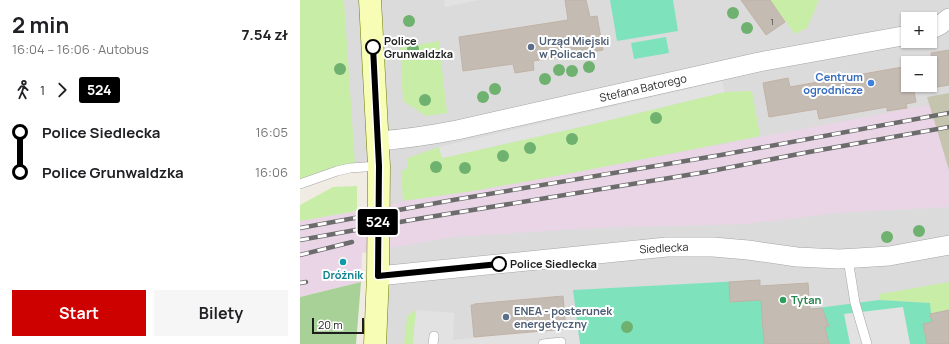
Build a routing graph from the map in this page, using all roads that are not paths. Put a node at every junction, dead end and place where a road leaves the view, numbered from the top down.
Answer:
1 (370, 0) edge
2 (949, 18) edge
3 (937, 26) edge
4 (901, 36) edge
5 (378, 141) junction
6 (379, 166) junction
7 (300, 184) edge
8 (949, 245) edge
9 (848, 259) junction
10 (378, 276) junction
11 (561, 342) dead end
12 (375, 344) edge
13 (542, 344) edge
14 (868, 344) edge

1 - 5 main road
2 - 3 street
4 - 5 street, Stefana Batorego
5 - 6 main road
6 - 7 lane
6 - 10 main road
8 - 9 street, Siedlecka
9 - 10 street, Siedlecka
9 - 14 lane
10 - 12 main road
11 - 13 lane

